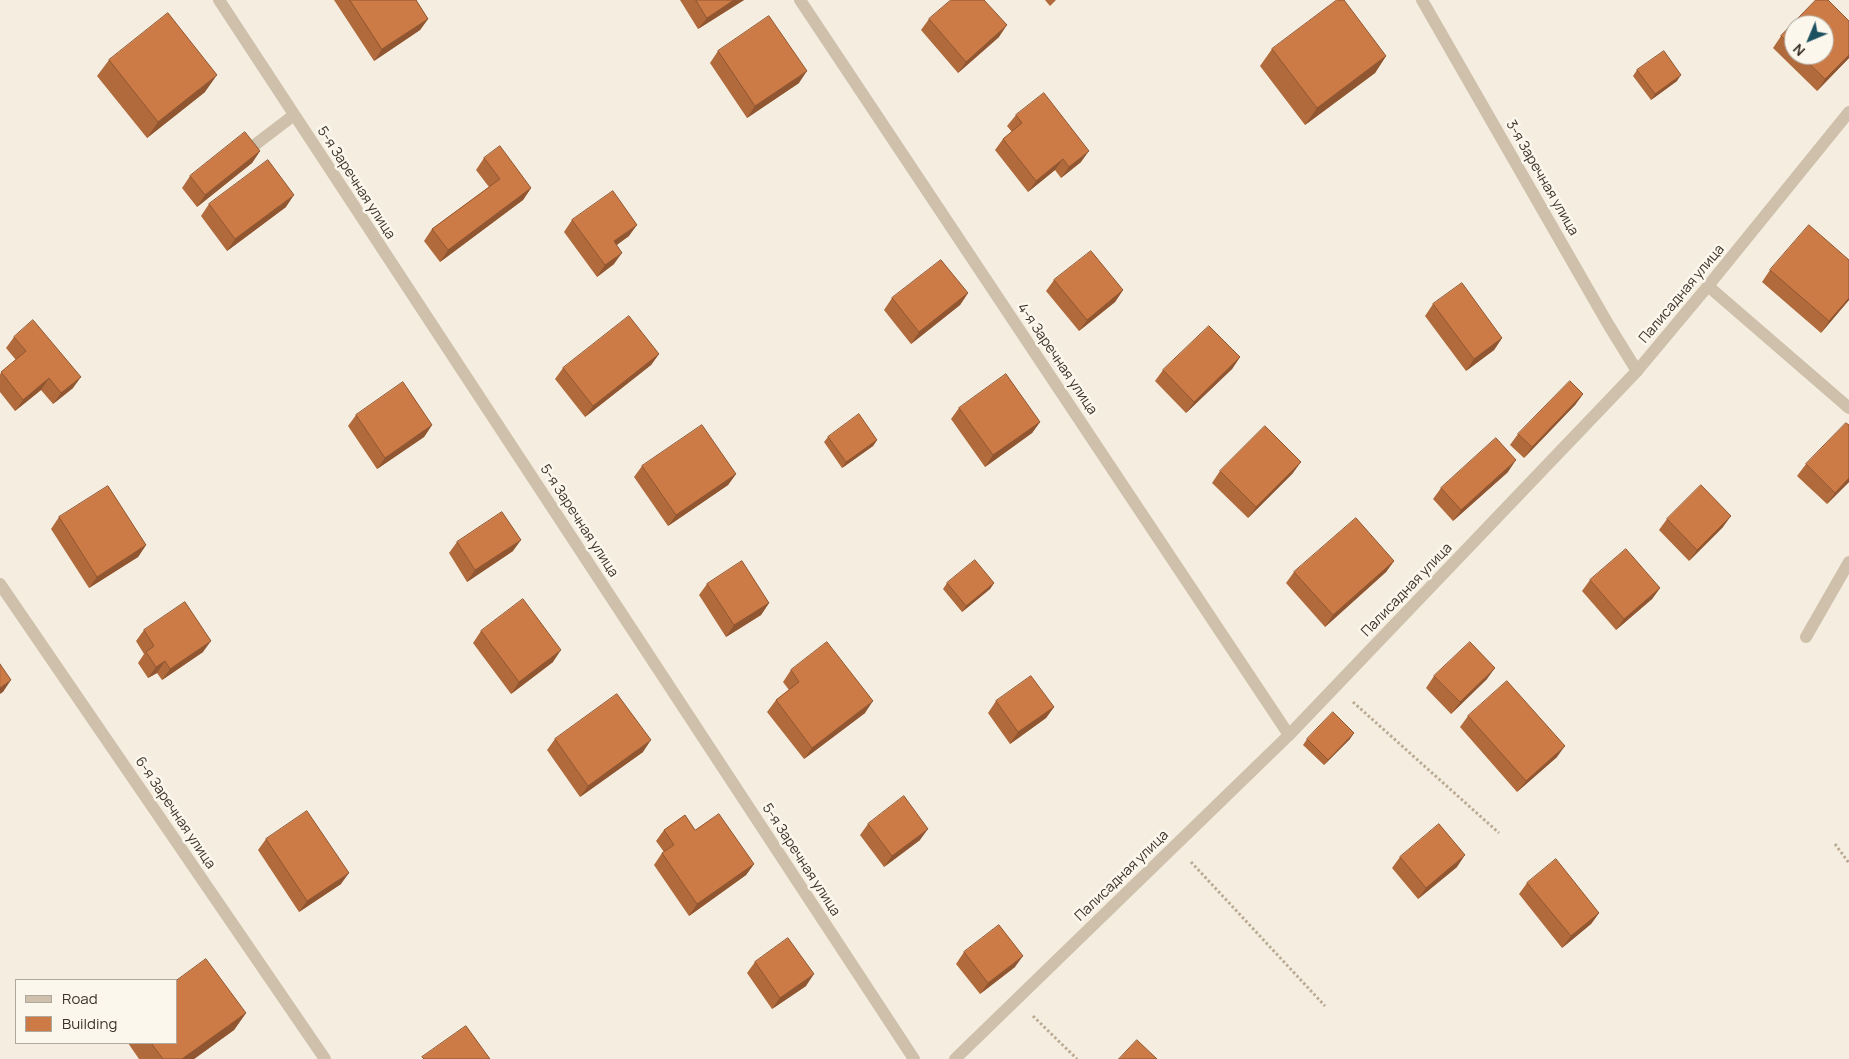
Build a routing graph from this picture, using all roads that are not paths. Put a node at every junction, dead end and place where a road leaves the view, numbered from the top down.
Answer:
1 (219, 0) edge
2 (800, 0) edge
3 (1422, 0) edge
4 (1849, 112) edge
5 (294, 115) junction
6 (256, 144) edge
7 (1708, 286) junction
8 (1637, 371) junction
9 (1849, 408) edge
10 (1849, 562) edge
11 (0, 584) edge
12 (1806, 637) dead end
13 (1290, 735) junction
14 (325, 1059) edge
15 (914, 1059) edge
16 (955, 1059) edge

1 - 5 street, 5-я Заречная улица
2 - 13 street, 4-я Заречная улица
3 - 8 street, 3-я Заречная улица
4 - 7 street, Палисадная улица
5 - 6 street
5 - 15 street, 5-я Заречная улица
7 - 8 street, Палисадная улица
7 - 9 street
8 - 13 street, Палисадная улица
10 - 12 street
11 - 14 street, 6-я Заречная улица
13 - 16 street, Палисадная улица

